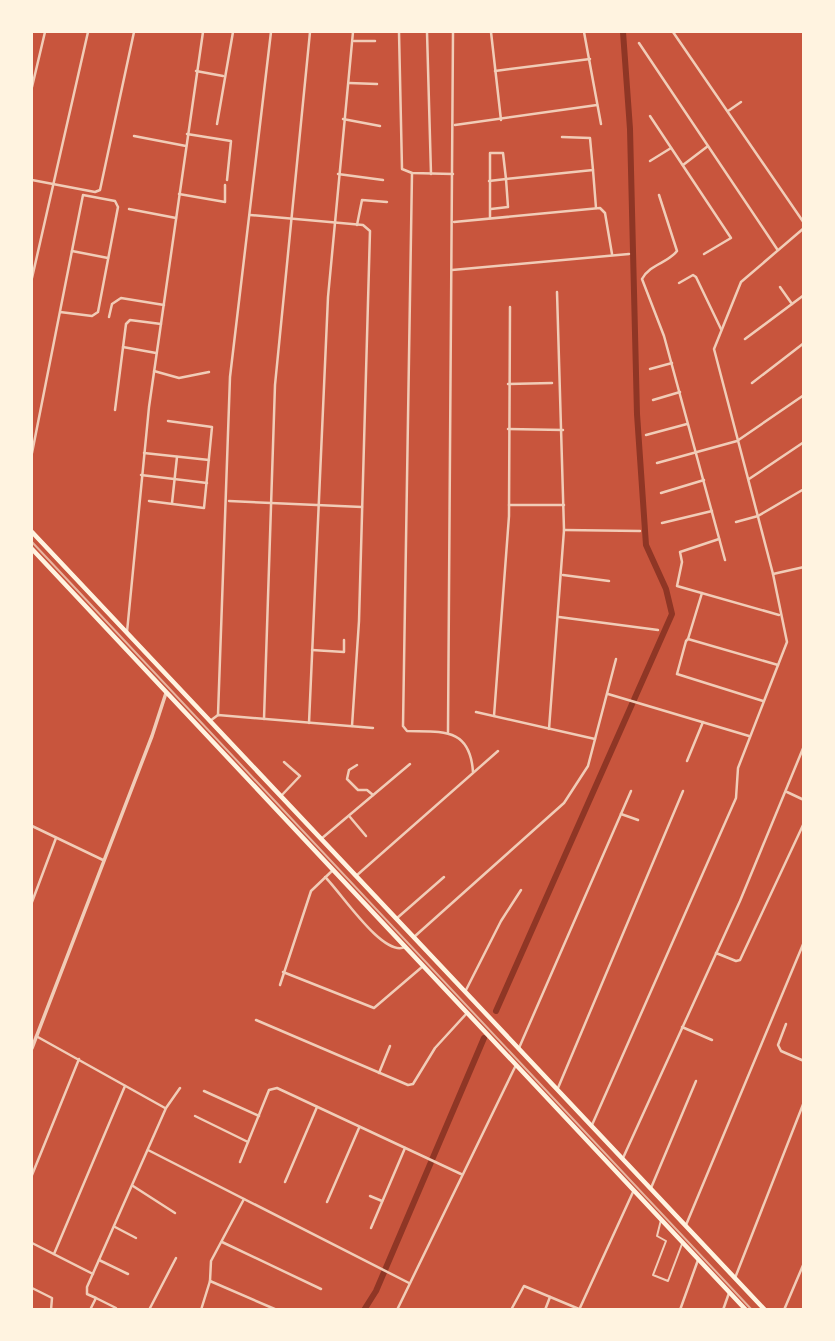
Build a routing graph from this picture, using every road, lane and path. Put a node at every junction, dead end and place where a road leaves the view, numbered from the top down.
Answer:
1 (45, 32) edge
2 (88, 32) edge
3 (134, 32) edge
4 (203, 32) edge
5 (233, 32) edge
6 (271, 32) edge
7 (310, 32) edge
8 (354, 32) edge
9 (399, 32) edge
10 (426, 32) edge
11 (453, 32) edge
12 (491, 32) edge
13 (584, 32) edge
14 (673, 32) edge
15 (352, 41) junction
16 (375, 41) dead end
17 (639, 43) dead end
18 (590, 59) junction
19 (196, 71) junction
20 (495, 71) junction
21 (225, 76) junction
22 (348, 83) junction
23 (377, 84) dead end
24 (32, 87) edge
25 (741, 102) dead end
26 (597, 105) junction
27 (728, 111) junction
28 (650, 116) dead end
29 (343, 119) junction
30 (501, 120) junction
31 (217, 124) dead end
32 (601, 124) dead end
33 (380, 125) dead end
34 (454, 125) junction
35 (187, 134) junction
36 (134, 136) dead end
37 (562, 137) dead end
38 (186, 146) junction
39 (708, 146) junction
40 (671, 148) junction
41 (650, 161) dead end
42 (682, 164) junction
43 (593, 170) junction
44 (412, 173) junction
45 (338, 174) junction
46 (431, 174) junction
47 (453, 174) junction
48 (506, 179) junction
49 (32, 180) edge
50 (227, 180) dead end
51 (383, 180) dead end
52 (489, 181) junction
53 (52, 184) junction
54 (226, 185) dead end
55 (84, 190) junction
56 (179, 194) junction
57 (83, 195) junction
58 (659, 195) dead end
59 (387, 202) dead end
60 (596, 208) junction
61 (129, 209) dead end
62 (490, 209) junction
63 (250, 215) junction
64 (176, 218) junction
65 (490, 218) junction
66 (289, 220) junction
67 (453, 222) junction
68 (333, 223) junction
69 (357, 225) junction
70 (803, 225) edge
71 (778, 250) junction
72 (72, 251) junction
73 (612, 254) junction
74 (629, 254) dead end
75 (704, 254) dead end
76 (108, 258) junction
77 (452, 270) junction
78 (32, 278) edge
79 (679, 283) dead end
80 (780, 287) dead end
81 (557, 292) dead end
82 (803, 295) edge
83 (792, 304) junction
84 (164, 305) junction
85 (510, 307) dead end
86 (60, 312) junction
87 (109, 317) dead end
88 (161, 324) junction
89 (722, 330) junction
90 (745, 339) dead end
91 (803, 343) edge
92 (123, 347) junction
93 (156, 353) junction
94 (672, 363) junction
95 (650, 369) dead end
96 (153, 371) junction
97 (209, 372) dead end
98 (552, 383) dead end
99 (752, 383) dead end
100 (508, 384) junction
101 (680, 392) junction
102 (803, 395) edge
103 (653, 400) dead end
104 (115, 410) dead end
105 (168, 421) dead end
106 (687, 424) junction
107 (508, 429) junction
108 (563, 430) junction
109 (646, 435) dead end
110 (737, 440) junction
111 (803, 442) edge
112 (32, 453) edge
113 (144, 453) junction
114 (697, 454) junction
115 (177, 457) junction
116 (209, 460) junction
117 (657, 463) dead end
118 (141, 475) junction
119 (174, 479) junction
120 (749, 479) junction
121 (704, 481) junction
122 (207, 482) junction
123 (803, 489) edge
124 (661, 493) dead end
125 (149, 501) dead end
126 (228, 501) junction
127 (172, 503) junction
128 (272, 504) junction
129 (509, 505) junction
130 (564, 505) junction
131 (318, 506) junction
132 (362, 507) junction
133 (712, 511) junction
134 (758, 516) junction
135 (736, 522) dead end
136 (662, 523) dead end
137 (564, 530) junction
138 (640, 531) dead end
139 (32, 532) edge
140 (719, 539) junction
141 (33, 550) edge
142 (32, 560) edge
143 (725, 560) dead end
144 (803, 567) edge
145 (773, 574) junction
146 (562, 575) junction
147 (609, 581) dead end
148 (702, 593) junction
149 (780, 615) junction
150 (559, 617) junction
151 (658, 630) dead end
152 (129, 635) junction
153 (688, 639) junction
154 (344, 640) dead end
155 (122, 645) junction
156 (312, 650) junction
157 (616, 659) dead end
158 (778, 665) junction
159 (166, 693) junction
160 (608, 694) junction
161 (763, 701) junction
162 (476, 712) dead end
163 (218, 715) junction
164 (494, 716) junction
165 (264, 719) junction
166 (210, 721) junction
167 (703, 722) junction
168 (309, 723) junction
169 (352, 726) junction
170 (373, 728) dead end
171 (549, 729) junction
172 (449, 732) junction
173 (749, 736) junction
174 (595, 739) junction
175 (803, 746) edge
176 (498, 751) dead end
177 (687, 761) dead end
178 (285, 762) dead end
179 (410, 764) dead end
180 (357, 765) dead end
181 (472, 772) junction
182 (631, 792) dead end
183 (683, 792) dead end
184 (786, 792) junction
185 (373, 795) junction
186 (281, 796) junction
187 (803, 800) edge
188 (621, 814) junction
189 (349, 816) junction
190 (638, 820) dead end
191 (803, 822) edge
192 (32, 826) edge
193 (366, 836) dead end
194 (56, 838) junction
195 (321, 839) junction
196 (103, 860) junction
197 (333, 870) junction
198 (356, 876) junction
199 (325, 877) junction
200 (444, 877) dead end
201 (521, 890) dead end
202 (32, 902) edge
203 (397, 919) junction
204 (414, 937) junction
205 (803, 942) edge
206 (405, 947) junction
207 (716, 953) junction
208 (423, 966) junction
209 (283, 972) junction
210 (279, 985) dead end
211 (465, 992) junction
212 (467, 1013) junction
213 (256, 1020) dead end
214 (786, 1024) dead end
215 (682, 1027) junction
216 (36, 1036) junction
217 (712, 1040) dead end
218 (390, 1046) dead end
219 (32, 1048) edge
220 (519, 1048) junction
221 (79, 1059) junction
222 (803, 1060) edge
223 (516, 1065) junction
224 (379, 1073) junction
225 (696, 1082) dead end
226 (125, 1086) junction
227 (180, 1088) dead end
228 (558, 1089) junction
229 (204, 1091) dead end
230 (803, 1102) edge
231 (317, 1107) junction
232 (166, 1108) junction
233 (195, 1116) dead end
234 (259, 1116) junction
235 (592, 1125) junction
236 (359, 1128) junction
237 (248, 1142) junction
238 (405, 1148) junction
239 (148, 1150) junction
240 (623, 1158) junction
241 (240, 1162) dead end
242 (461, 1174) junction
243 (32, 1175) edge
244 (285, 1182) dead end
245 (132, 1186) junction
246 (651, 1188) junction
247 (634, 1190) junction
248 (370, 1196) dead end
249 (244, 1199) junction
250 (382, 1201) junction
251 (327, 1202) dead end
252 (175, 1213) dead end
253 (662, 1220) junction
254 (686, 1225) junction
255 (115, 1227) junction
256 (371, 1228) dead end
257 (136, 1238) dead end
258 (222, 1242) junction
259 (32, 1243) edge
260 (682, 1246) junction
261 (54, 1254) junction
262 (176, 1258) dead end
263 (698, 1259) junction
264 (99, 1260) junction
265 (803, 1263) edge
266 (128, 1273) dead end
267 (93, 1274) junction
268 (735, 1278) junction
269 (210, 1281) junction
270 (409, 1283) junction
271 (32, 1288) edge
272 (321, 1289) dead end
273 (729, 1292) junction
274 (550, 1297) junction
275 (96, 1298) junction
276 (116, 1308) edge
277 (579, 1309) edge
278 (51, 1310) edge
279 (90, 1310) edge
280 (149, 1310) edge
281 (201, 1310) edge
282 (277, 1310) edge
283 (397, 1310) edge
284 (511, 1310) edge
285 (545, 1310) edge
286 (680, 1310) edge
287 (723, 1310) edge
288 (746, 1310) edge
289 (765, 1310) edge
290 (783, 1310) edge

1 - 24 street
2 - 53 street
3 - 55 street
4 - 19 street
5 - 21 street
6 - 63 street
7 - 66 street
8 - 15 street
9 - 44 street
10 - 46 street
11 - 34 street
12 - 20 street
13 - 18 street
14 - 27 street
15 - 16 street
15 - 22 street
17 - 39 street
18 - 20 street
18 - 26 street
19 - 21 street
19 - 35 street
20 - 30 street
21 - 31 street
22 - 23 street
22 - 29 street
25 - 27 street
26 - 30 street
26 - 32 street
27 - 70 street
28 - 40 street
29 - 33 street
29 - 45 street
30 - 34 street
34 - 47 street
35 - 38 street
35 - 50 street
36 - 38 street
37 - 43 street
38 - 56 street
39 - 42 street
39 - 71 street
40 - 41 street
40 - 42 street
42 - 75 street
43 - 48 street
43 - 60 street
44 - 46 street
44 - 172 street
45 - 51 street
45 - 68 street
46 - 47 street
47 - 67 street
48 - 52 street
48 - 52 street
48 - 62 street
49 - 53 street
52 - 62 street
53 - 55 street
53 - 78 street
54 - 56 street
55 - 57 street
56 - 64 street
57 - 72 street
57 - 76 street
58 - 94 street
59 - 69 street
60 - 65 street
60 - 73 street
61 - 64 street
62 - 65 street
63 - 66 street
63 - 126 street
64 - 84 street
65 - 67 street
66 - 68 street
66 - 128 street
67 - 77 street
68 - 69 street
68 - 131 street
69 - 132 street
70 - 71 street
71 - 89 street
72 - 76 street
72 - 86 street
73 - 74 street
73 - 77 street
76 - 86 street
77 - 172 street
79 - 89 street
80 - 83 street
81 - 108 street
82 - 83 street
83 - 90 street
84 - 87 street
84 - 88 street
85 - 100 street
86 - 112 street
88 - 92 street
88 - 93 street
89 - 110 street
91 - 99 street
92 - 93 street
92 - 104 street
93 - 96 street
94 - 95 street
94 - 101 street
96 - 97 street
96 - 113 street
98 - 100 street
100 - 107 street
101 - 103 street
101 - 106 street
102 - 110 street
105 - 116 street
106 - 109 street
106 - 114 street
107 - 108 street
107 - 129 street
108 - 130 street
110 - 114 street
110 - 120 street
111 - 120 street
113 - 115 street
113 - 118 street
114 - 117 street
114 - 121 street
115 - 116 street
115 - 119 street
116 - 122 street
118 - 119 street
118 - 152 street
119 - 122 street
119 - 127 street
120 - 134 street
121 - 124 street
121 - 133 street
122 - 127 street
123 - 134 street
125 - 127 street
126 - 128 street
126 - 163 street
128 - 131 street
128 - 165 street
129 - 130 street
129 - 164 street
130 - 137 street
131 - 132 street
131 - 156 street
132 - 169 street
133 - 136 street
133 - 140 street
134 - 135 street
134 - 145 street
137 - 138 street
137 - 146 street
139 - 152 main road
140 - 143 street
140 - 148 street
141 - 142 street
141 - 155 main road
144 - 145 street
145 - 149 street
146 - 147 street
146 - 150 street
148 - 149 street
148 - 153 street
149 - 158 street
150 - 151 street
150 - 171 street
152 - 155 main road
152 - 166 main road
153 - 158 street
153 - 161 street
154 - 156 street
155 - 159 main road
156 - 168 street
157 - 160 street
158 - 161 street
159 - 196 street
159 - 197 main road
160 - 167 street
160 - 174 street
161 - 173 street
162 - 164 street
163 - 165 street
163 - 166 street
164 - 171 street
165 - 168 street
166 - 186 main road
167 - 173 street
167 - 177 street
168 - 169 street
169 - 170 street
171 - 174 street
172 - 181 street
173 - 235 street
174 - 204 street
175 - 184 street
176 - 181 street
178 - 186 street
179 - 185 street
180 - 185 street
181 - 198 street
182 - 188 street
183 - 228 street
184 - 187 street
184 - 207 street
185 - 189 street
186 - 195 main road
188 - 190 street
188 - 220 street
189 - 193 street
189 - 195 street
191 - 207 street
192 - 194 street
194 - 196 street
194 - 202 street
195 - 198 main road
196 - 216 street
197 - 199 street
197 - 206 main road
198 - 203 main road
199 - 206 street
199 - 209 street
200 - 203 street
201 - 211 street
203 - 204 main road
204 - 211 main road
205 - 254 street
206 - 208 main road
207 - 215 street
208 - 209 street
208 - 212 main road
209 - 210 street
211 - 220 main road
212 - 223 main road
212 - 224 street
213 - 224 street
214 - 222 street
215 - 217 street
215 - 240 street
216 - 219 street
216 - 221 street
218 - 224 street
220 - 228 main road
221 - 226 street
221 - 243 street
223 - 242 street
223 - 247 main road
225 - 246 street
226 - 232 street
226 - 261 street
227 - 232 street
228 - 235 main road
229 - 234 street
230 - 268 street
231 - 234 street
231 - 236 street
231 - 244 street
232 - 239 street
233 - 237 street
234 - 237 street
235 - 240 main road
236 - 238 street
236 - 251 street
237 - 241 street
238 - 242 street
238 - 250 street
239 - 245 street
239 - 249 street
240 - 246 main road
242 - 270 street
245 - 252 street
245 - 255 street
246 - 254 main road
247 - 253 main road
247 - 277 street
248 - 250 street
249 - 258 street
249 - 270 street
250 - 256 street
253 - 260 main road
253 - 260 lane
254 - 268 main road
255 - 257 street
255 - 264 street
258 - 269 street
258 - 272 street
259 - 261 street
260 - 263 main road
261 - 267 street
262 - 280 street
263 - 273 main road
263 - 286 street
264 - 266 street
264 - 267 street
265 - 290 street
267 - 275 street
268 - 289 main road
269 - 281 street
269 - 282 street
270 - 283 street
271 - 278 street
273 - 287 street
273 - 288 main road
274 - 277 street
274 - 284 street
274 - 285 street
275 - 276 street
275 - 279 street

